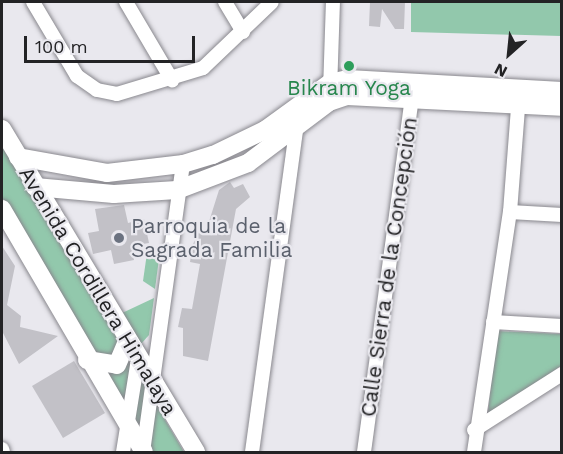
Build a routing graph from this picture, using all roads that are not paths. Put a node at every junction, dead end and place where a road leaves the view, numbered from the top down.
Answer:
1 (33, 2) edge
2 (126, 2) edge
3 (225, 2) edge
4 (272, 2) edge
5 (333, 2) edge
6 (243, 32) junction
7 (172, 80) junction
8 (414, 82) junction
9 (330, 83) junction
10 (561, 91) edge
11 (519, 96) junction
12 (329, 102) junction
13 (411, 102) junction
14 (296, 106) junction
15 (561, 107) edge
16 (297, 128) junction
17 (2, 129) edge
18 (18, 157) junction
19 (183, 164) junction
20 (35, 187) junction
21 (177, 190) junction
22 (2, 210) edge
23 (510, 212) junction
24 (561, 215) edge
25 (493, 322) junction
26 (561, 326) edge
27 (128, 341) junction
28 (138, 359) junction
29 (87, 360) junction
30 (561, 374) edge
31 (150, 378) junction
32 (127, 427) junction
33 (474, 430) junction
34 (143, 452) edge
35 (123, 453) edge
36 (196, 453) edge
37 (252, 453) edge
38 (364, 453) edge
39 (474, 453) edge

1 - 7 street
2 - 7 street
3 - 6 street
4 - 6 street
5 - 9 street
6 - 7 street
8 - 9 street
8 - 11 street
8 - 13 street, Calle Sierra de la Concepción
9 - 12 street
9 - 14 street
10 - 11 street
11 - 13 street
11 - 15 street
11 - 23 street
12 - 13 street
12 - 16 street
13 - 38 street, Calle Sierra de la Concepción
14 - 16 street
14 - 19 street
16 - 21 street
16 - 37 street
17 - 18 street, Avenida Cordillera Himalaya
18 - 19 street
18 - 20 street, Avenida Cordillera Himalaya
19 - 21 street
20 - 21 street
20 - 27 street, Avenida Cordillera Himalaya
21 - 31 street
22 - 29 street, Avenida Cordillera Himalaya
23 - 24 street
23 - 25 street
25 - 26 street
25 - 33 street
27 - 28 street, Avenida Cordillera Himalaya
27 - 29 street
28 - 31 street, Avenida Cordillera Himalaya
28 - 32 street
29 - 32 street, Avenida Cordillera Himalaya
30 - 33 street
31 - 34 street
31 - 36 street, Avenida Cordillera Himalaya
32 - 34 street, Avenida Cordillera Himalaya
32 - 35 street
33 - 39 street

